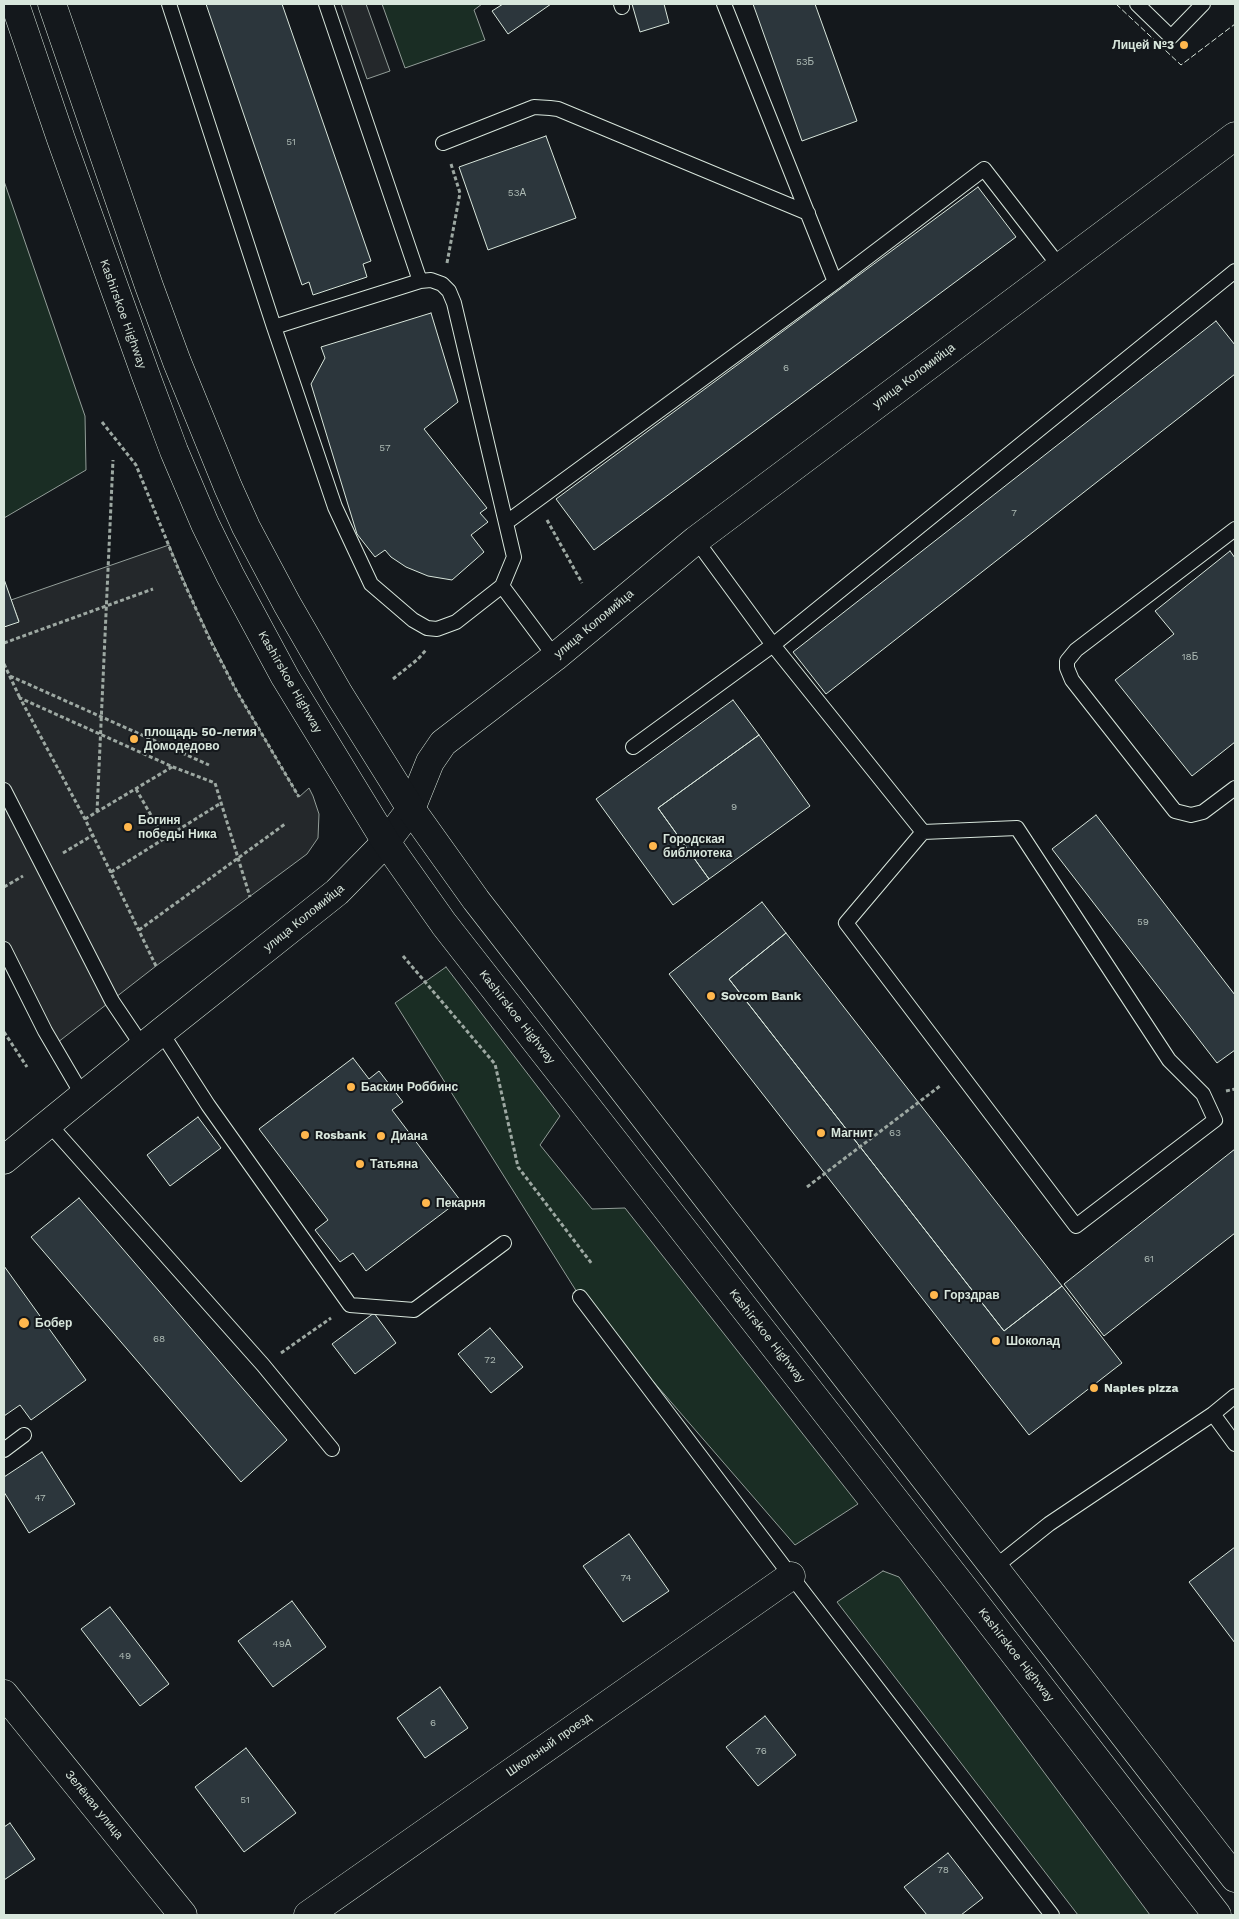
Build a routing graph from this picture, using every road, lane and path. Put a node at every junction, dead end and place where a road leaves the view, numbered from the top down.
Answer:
1 (52, 4) edge
2 (169, 4) edge
3 (326, 4) edge
4 (724, 4) edge
5 (1137, 4) edge
6 (1203, 4) edge
7 (12, 10) edge
8 (1235, 136) edge
9 (443, 143) joint
10 (808, 213) junction
11 (1060, 267) junction
12 (1235, 271) edge
13 (420, 281) junction
14 (835, 282) junction
15 (442, 284) junction
16 (274, 326) junction
17 (102, 422) dead end
18 (113, 460) dead end
19 (537, 502) junction
20 (507, 522) junction
21 (1235, 529) edge
22 (696, 540) junction
23 (582, 583) dead end
24 (502, 586) junction
25 (153, 589) dead end
26 (108, 605) junction
27 (437, 629) junction
28 (4, 643) edge
29 (773, 645) junction
30 (555, 657) junction
31 (4, 664) edge
32 (10, 676) junction
33 (392, 679) dead end
34 (20, 698) junction
35 (102, 717) junction
36 (102, 735) junction
37 (633, 747) dead end
38 (209, 765) dead end
39 (173, 767) junction
40 (1235, 788) edge
41 (136, 789) junction
42 (4, 790) edge
43 (300, 797) dead end
44 (220, 803) junction
45 (411, 809) junction
46 (97, 812) junction
47 (85, 820) junction
48 (285, 824) dead end
49 (923, 832) junction
50 (164, 838) junction
51 (386, 842) junction
52 (238, 858) junction
53 (111, 872) junction
54 (250, 898) dead end
55 (139, 930) junction
56 (4, 949) edge
57 (403, 956) dead end
58 (156, 966) dead end
59 (4, 1032) edge
60 (152, 1040) junction
61 (28, 1067) dead end
62 (959, 1072) junction
63 (83, 1096) junction
64 (49, 1124) junction
65 (4, 1160) edge
66 (807, 1187) dead end
67 (504, 1243) dead end
68 (592, 1264) dead end
69 (580, 1297) dead end
70 (350, 1304) junction
71 (263, 1366) junction
72 (1235, 1396) edge
73 (1212, 1414) junction
74 (24, 1435) dead end
75 (1235, 1444) edge
76 (332, 1449) dead end
77 (4, 1450) edge
78 (995, 1567) junction
79 (791, 1576) junction
80 (4, 1694) edge
81 (1235, 1878) edge
82 (183, 1915) edge
83 (308, 1915) edge
84 (1052, 1915) edge
85 (1217, 1915) edge

1 - 45 main road
2 - 16 lane
3 - 13 lane
4 - 10 lane
5 - 6 lane
7 - 51 main road, Kashirskoe Highway
8 - 11 main road, улица Коломийца
9 - 10 lane
9 - 15 path
10 - 14 lane
11 - 14 lane
11 - 22 main road, улица Коломийца
12 - 29 lane
13 - 15 lane
13 - 16 lane
14 - 19 lane
15 - 20 lane
16 - 27 lane
17 - 43 path
18 - 26 path
19 - 20 lane
19 - 23 path
20 - 24 lane
21 - 40 lane
22 - 29 lane
22 - 30 main road, улица Коломийца
24 - 27 lane
24 - 30 lane
25 - 26 path
26 - 28 path
26 - 35 path
27 - 33 path
29 - 37 lane
29 - 49 lane
30 - 45 main road, улица Коломийца
31 - 32 path
32 - 34 path
32 - 35 path
34 - 36 path
34 - 47 path
35 - 36 path
35 - 38 path
36 - 39 path
36 - 46 path
39 - 41 path
39 - 44 path
41 - 46 path
41 - 50 path
42 - 60 lane
44 - 50 path
44 - 52 path
45 - 51 main road, улица Коломийца
45 - 78 main road
46 - 47 path
47 - 53 path
48 - 52 path
49 - 62 lane
49 - 62 lane
50 - 53 path
51 - 60 main road, улица Коломийца
51 - 85 main road, Kashirskoe Highway
52 - 54 path
52 - 55 path
53 - 55 path
55 - 58 path
56 - 63 lane
57 - 68 path
59 - 61 path
60 - 63 main road, улица Коломийца
60 - 70 lane
62 - 66 path
63 - 64 main road, улица Коломийца
64 - 65 main road, улица Коломийца
64 - 71 lane
67 - 70 lane
69 - 79 lane
70 - 71 path
71 - 76 lane
72 - 73 lane
73 - 75 lane
73 - 78 lane
74 - 77 lane
78 - 81 main road
79 - 83 main road, Школьный проезд
79 - 84 lane
80 - 82 main road, Зелёная улица

